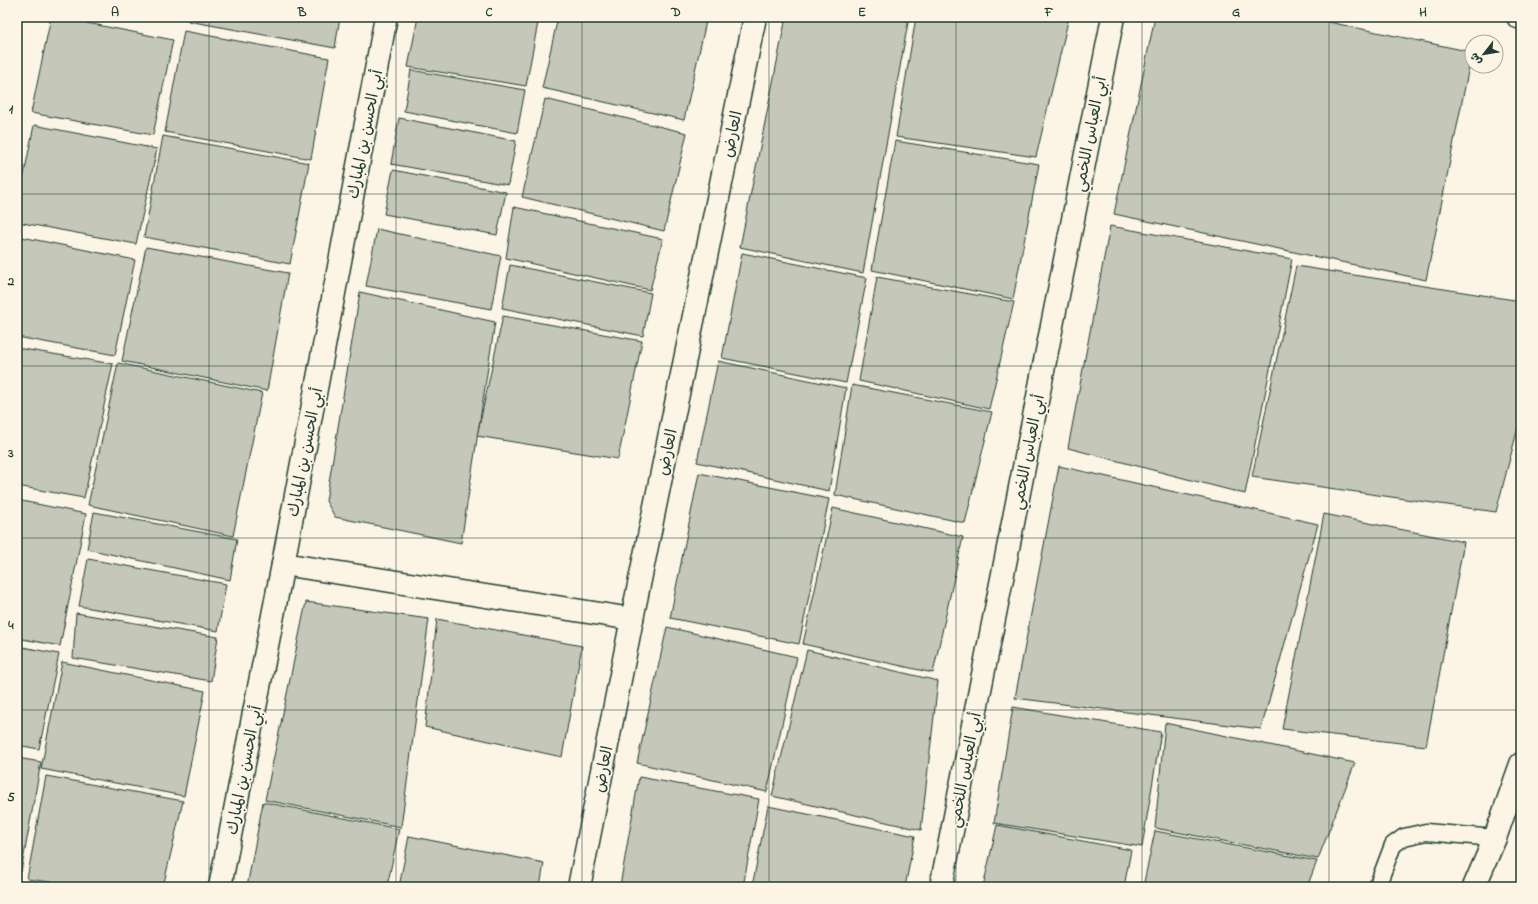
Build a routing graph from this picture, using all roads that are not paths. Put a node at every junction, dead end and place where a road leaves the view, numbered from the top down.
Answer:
1 (386, 17) edge
2 (755, 17) edge
3 (1113, 17) edge
4 (1518, 17) edge
5 (1521, 18) edge
6 (284, 564) junction
7 (632, 619) junction
8 (1521, 764) edge
9 (1495, 838) junction
10 (220, 887) edge
11 (579, 887) edge
12 (941, 887) edge
13 (1377, 887) edge
14 (1474, 887) edge

1 - 6 street, أبي الحسن بن المبارك
2 - 7 street, العارض
3 - 12 street, أبي العباس اللخمي
4 - 5 street
6 - 7 street
6 - 10 street, أبي الحسن بن المبارك
7 - 11 street, العارض
8 - 9 street
9 - 13 lane
9 - 14 street

